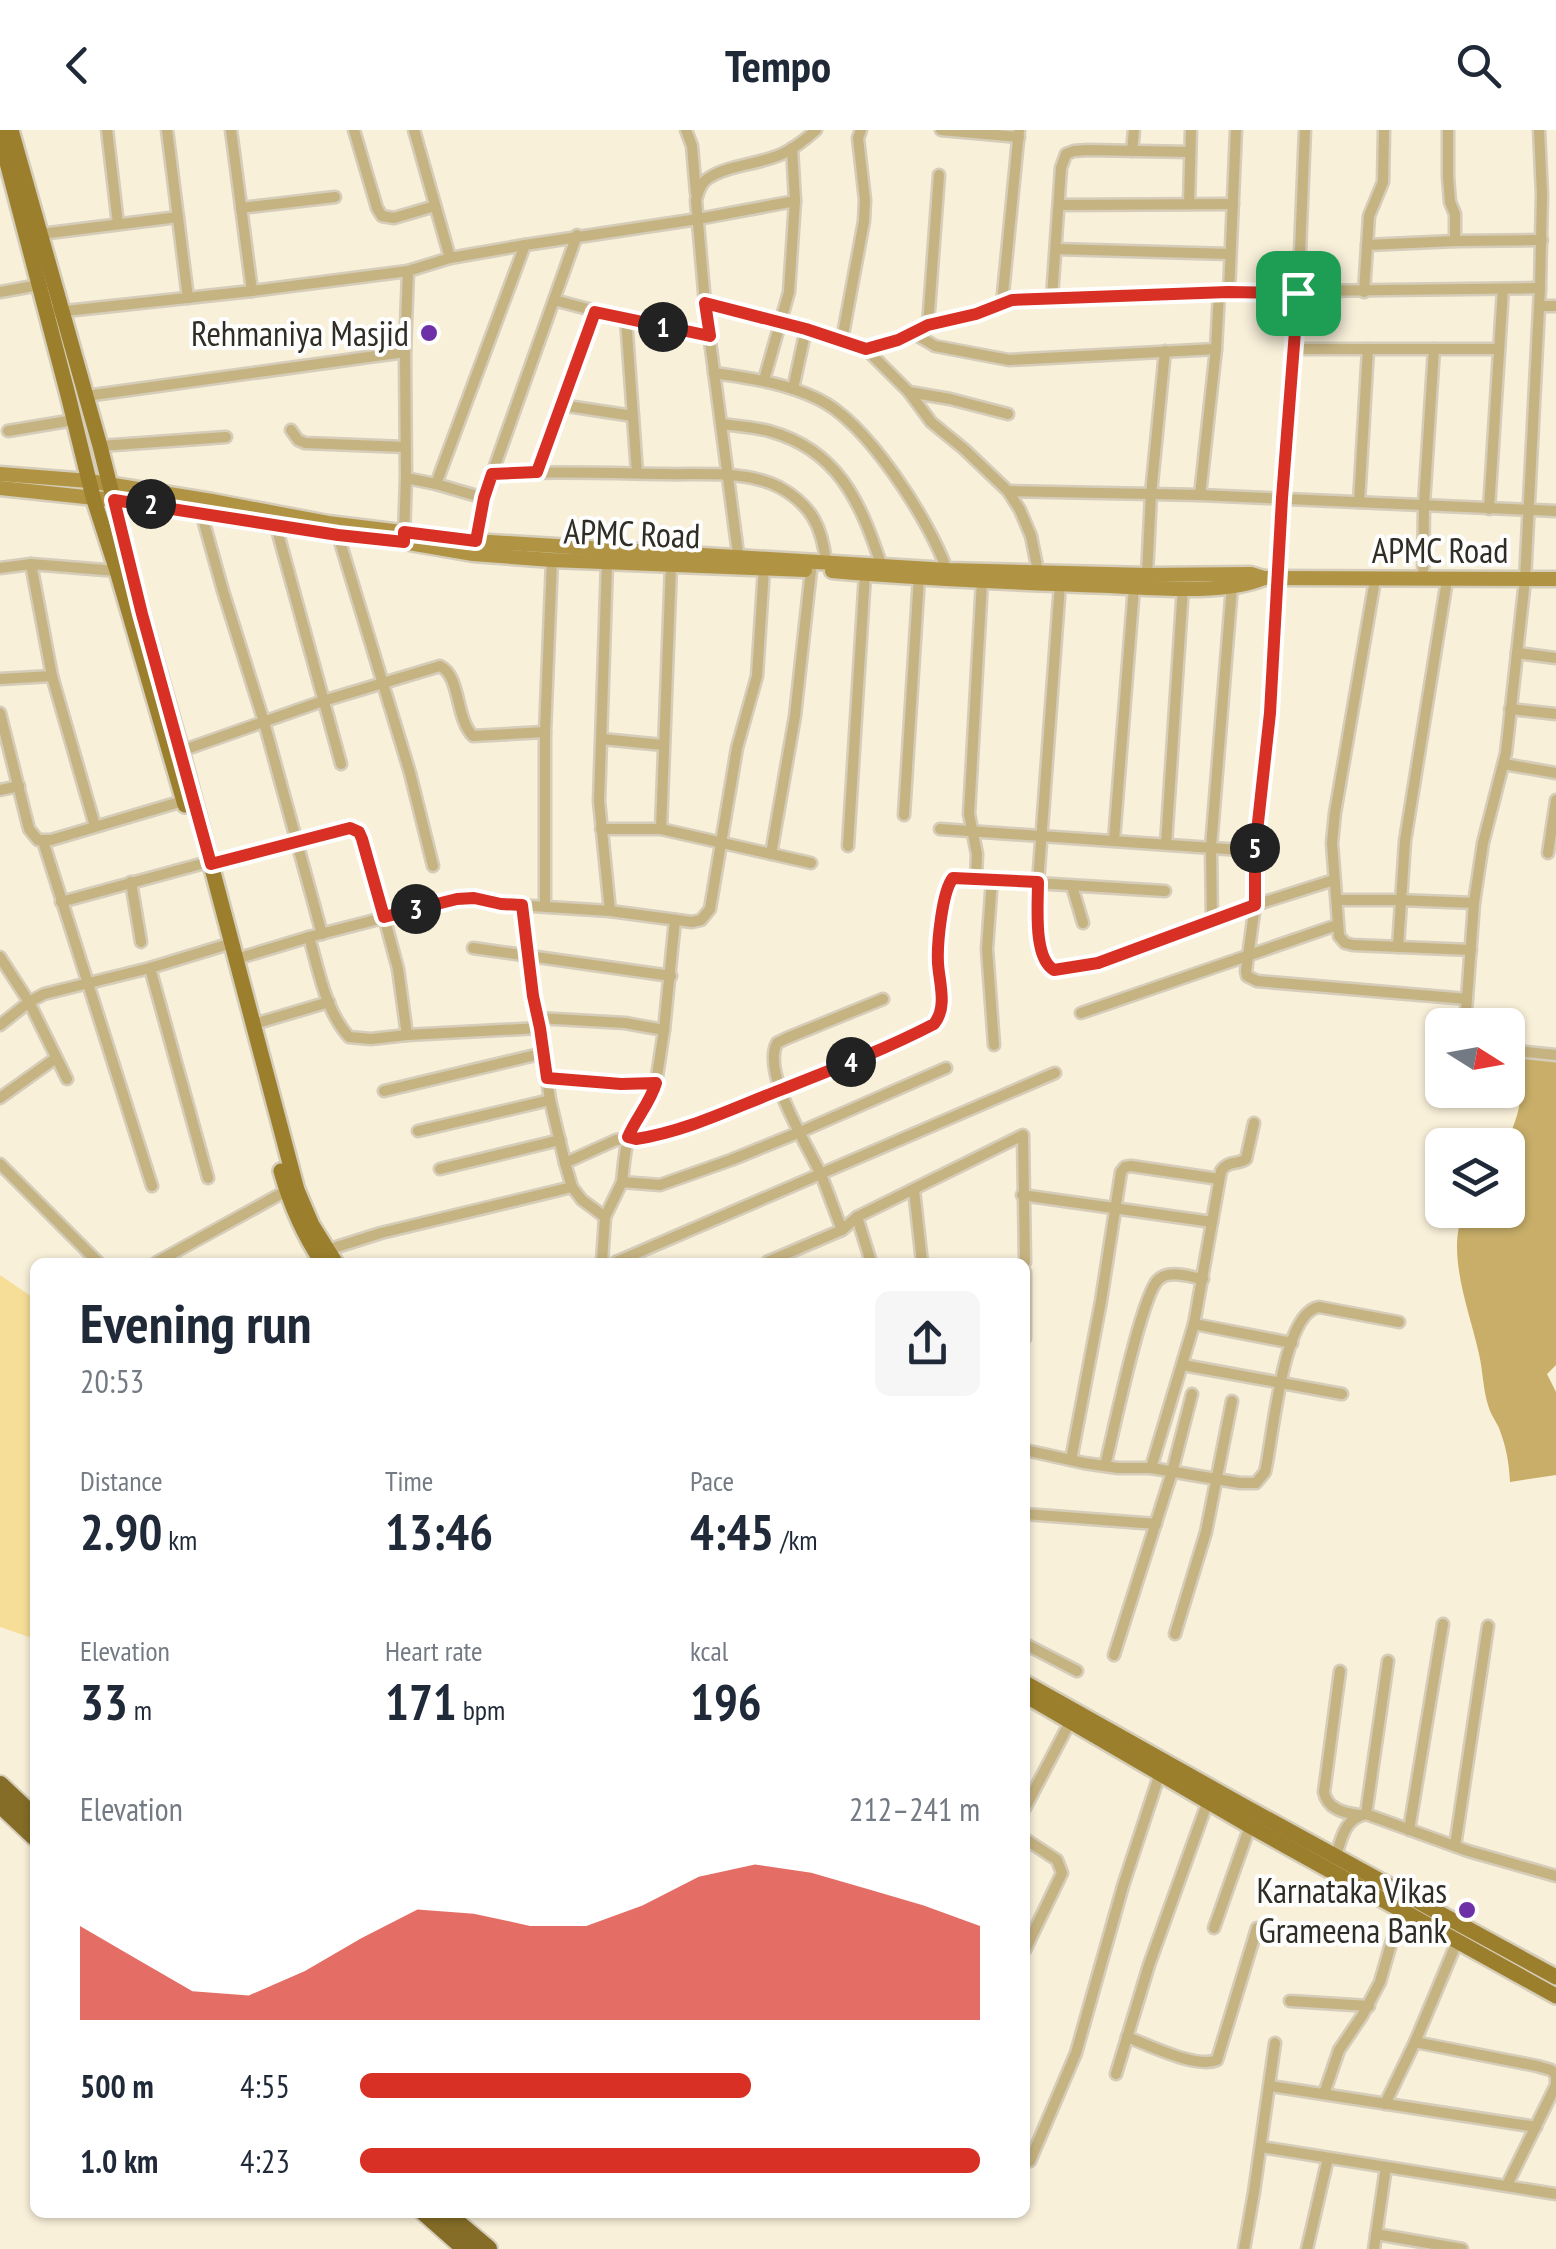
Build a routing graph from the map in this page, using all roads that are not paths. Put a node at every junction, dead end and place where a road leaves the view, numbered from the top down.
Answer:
1 (107, 130) edge
2 (167, 130) edge
3 (232, 130) edge
4 (354, 130) edge
5 (414, 130) edge
6 (686, 130) edge
7 (816, 130) edge
8 (861, 130) edge
9 (941, 130) edge
10 (1134, 130) edge
11 (1191, 130) edge
12 (1236, 130) edge
13 (1306, 130) edge
14 (1384, 130) edge
15 (1448, 130) edge
16 (1539, 130) edge
17 (1019, 133) edge
18 (7, 137) edge
19 (792, 148) junction
20 (1132, 151) junction
21 (1190, 152) junction
22 (939, 175) dead end
23 (335, 197) dead end
24 (696, 200) junction
25 (795, 201) junction
26 (1189, 204) junction
27 (1233, 204) junction
28 (1058, 205) junction
29 (434, 206) junction
30 (241, 208) junction
31 (178, 217) junction
32 (698, 219) junction
33 (118, 224) junction
34 (40, 234) junction
35 (576, 235) junction
36 (1542, 240) junction
37 (1455, 241) junction
38 (524, 245) junction
39 (1367, 246) junction
40 (1056, 250) junction
41 (1230, 254) junction
42 (450, 258) junction
43 (408, 271) junction
44 (40, 285) junction
45 (1540, 288) junction
46 (1503, 289) junction
47 (0, 292) edge
48 (252, 292) junction
49 (1364, 292) junction
50 (1224, 293) junction
51 (1298, 293) junction
52 (188, 298) junction
53 (1052, 298) junction
54 (554, 300) junction
55 (705, 303) junction
56 (1002, 304) junction
57 (1540, 306) junction
58 (1556, 306) edge
59 (54, 312) junction
60 (595, 312) junction
61 (626, 320) junction
62 (781, 324) junction
63 (928, 325) junction
64 (806, 329) junction
65 (912, 333) junction
66 (710, 336) junction
67 (842, 340) junction
68 (866, 349) junction
69 (1216, 349) junction
70 (1296, 349) junction
71 (1368, 349) junction
72 (1434, 349) junction
73 (1498, 349) junction
74 (405, 352) junction
75 (1165, 352) junction
76 (714, 373) junction
77 (764, 380) junction
78 (794, 389) junction
79 (909, 392) junction
80 (86, 396) junction
81 (561, 406) junction
82 (1008, 414) dead end
83 (633, 416) junction
84 (74, 420) junction
85 (721, 424) junction
86 (291, 430) dead end
87 (8, 431) dead end
88 (226, 437) dead end
89 (100, 446) junction
90 (405, 446) junction
91 (537, 472) junction
92 (0, 474) edge
93 (492, 474) junction
94 (637, 474) junction
95 (728, 476) junction
96 (406, 478) junction
97 (436, 484) junction
98 (0, 488) edge
99 (91, 489) junction
100 (1008, 491) junction
101 (112, 493) junction
102 (1152, 494) junction
103 (1200, 495) junction
104 (484, 498) junction
105 (1282, 498) junction
106 (1359, 502) junction
107 (1424, 504) junction
108 (1489, 509) junction
109 (1529, 509) junction
110 (1556, 511) edge
111 (201, 512) junction
112 (276, 526) junction
113 (338, 535) junction
114 (404, 537) junction
115 (474, 548) junction
116 (552, 560) junction
117 (739, 562) junction
118 (826, 562) junction
119 (606, 563) junction
120 (31, 564) junction
121 (882, 564) junction
122 (671, 565) junction
123 (0, 568) edge
124 (764, 568) junction
125 (811, 570) junction
126 (947, 570) junction
127 (117, 571) junction
128 (1038, 571) junction
129 (865, 574) junction
130 (1147, 575) junction
131 (919, 577) junction
132 (1270, 578) junction
133 (1556, 579) edge
134 (1375, 580) junction
135 (1423, 580) junction
136 (1447, 580) junction
137 (1524, 580) junction
138 (982, 581) junction
139 (1060, 584) junction
140 (1232, 586) junction
141 (1134, 587) junction
142 (1183, 587) junction
143 (1517, 654) junction
144 (1556, 658) edge
145 (52, 676) junction
146 (0, 679) edge
147 (384, 682) junction
148 (323, 701) junction
149 (1510, 709) junction
150 (0, 713) edge
151 (1556, 714) edge
152 (264, 722) junction
153 (545, 732) junction
154 (602, 739) junction
155 (663, 745) junction
156 (181, 751) junction
157 (341, 764) dead end
158 (1504, 764) junction
159 (1556, 773) edge
160 (19, 786) junction
161 (0, 790) edge
162 (1556, 800) edge
163 (184, 801) junction
164 (904, 814) dead end
165 (95, 826) junction
166 (602, 829) junction
167 (661, 829) junction
168 (940, 829) dead end
169 (972, 830) junction
170 (1040, 836) junction
171 (1114, 840) junction
172 (43, 841) junction
173 (296, 841) junction
174 (720, 841) junction
175 (1166, 844) junction
176 (848, 846) dead end
177 (1211, 847) junction
178 (1255, 850) junction
179 (1548, 853) dead end
180 (771, 854) junction
181 (811, 863) dead end
182 (206, 864) junction
183 (433, 866) dead end
184 (976, 879) junction
185 (992, 880) junction
186 (1334, 880) junction
187 (130, 882) junction
188 (1038, 882) junction
189 (1072, 886) junction
190 (1165, 891) dead end
191 (1338, 900) junction
192 (1400, 900) junction
193 (61, 902) junction
194 (1474, 903) junction
195 (522, 905) junction
196 (1255, 905) junction
197 (545, 906) junction
198 (610, 911) junction
199 (384, 917) junction
200 (675, 920) junction
201 (1212, 922) junction
202 (1082, 923) dead end
203 (1337, 925) junction
204 (322, 934) junction
205 (310, 937) junction
206 (141, 942) dead end
207 (1398, 947) junction
208 (473, 948) dead end
209 (230, 949) junction
210 (1471, 950) junction
211 (0, 956) edge
212 (1247, 956) junction
213 (528, 957) junction
214 (150, 968) junction
215 (670, 976) junction
216 (86, 984) junction
217 (883, 999) dead end
218 (1467, 999) junction
219 (29, 1002) junction
220 (329, 1002) junction
221 (1466, 1008) edge
222 (1080, 1013) dead end
223 (539, 1023) junction
224 (254, 1024) junction
225 (0, 1025) edge
226 (664, 1030) junction
227 (407, 1035) junction
228 (994, 1044) dead end
229 (544, 1052) junction
230 (1525, 1052) edge
231 (1556, 1055) edge
232 (56, 1058) junction
233 (946, 1068) dead end
234 (1055, 1073) dead end
235 (547, 1078) junction
236 (67, 1079) dead end
237 (656, 1083) junction
238 (781, 1090) junction
239 (384, 1092) dead end
240 (0, 1098) edge
241 (550, 1100) junction
242 (1254, 1124) dead end
243 (418, 1131) dead end
244 (800, 1132) junction
245 (628, 1137) junction
246 (560, 1140) junction
247 (566, 1162) junction
248 (0, 1164) edge
249 (440, 1169) dead end
250 (821, 1175) junction
251 (208, 1178) dead end
252 (1219, 1179) junction
253 (622, 1182) junction
254 (152, 1186) dead end
255 (572, 1187) junction
256 (914, 1190) junction
257 (286, 1191) junction
258 (1022, 1195) junction
259 (1115, 1208) junction
260 (604, 1217) junction
261 (857, 1217) junction
262 (1212, 1222) junction
263 (842, 1230) junction
264 (94, 1258) edge
265 (164, 1258) edge
266 (328, 1258) edge
267 (602, 1258) edge
268 (625, 1258) edge
269 (776, 1258) edge
270 (869, 1258) edge
271 (922, 1258) edge
272 (1025, 1258) edge
273 (1204, 1279) junction
274 (1398, 1322) dead end
275 (1194, 1324) junction
276 (1292, 1343) junction
277 (1182, 1365) junction
278 (1280, 1383) junction
279 (1192, 1394) dead end
280 (1342, 1394) dead end
281 (1232, 1401) dead end
282 (1030, 1451) edge
283 (1071, 1460) junction
284 (1106, 1466) junction
285 (1150, 1468) junction
286 (1172, 1472) junction
287 (1218, 1479) junction
288 (1030, 1514) edge
289 (1156, 1524) junction
290 (1443, 1624) dead end
291 (1488, 1626) dead end
292 (1174, 1634) dead end
293 (1030, 1647) edge
294 (1114, 1656) dead end
295 (1388, 1661) dead end
296 (1077, 1671) dead end
297 (1340, 1671) dead end
298 (1030, 1686) edge
299 (1030, 1698) edge
300 (1070, 1722) junction
301 (1160, 1773) junction
302 (0, 1785) edge
303 (1030, 1797) edge
304 (1208, 1801) junction
305 (0, 1804) edge
306 (30, 1813) edge
307 (1362, 1814) junction
308 (1254, 1819) junction
309 (1409, 1830) junction
310 (30, 1832) edge
311 (1030, 1842) edge
312 (1455, 1846) junction
313 (1333, 1862) junction
314 (1556, 1874) edge
315 (1401, 1909) junction
316 (1214, 1928) dead end
317 (1257, 1928) dead end
318 (1030, 1929) edge
319 (1457, 1942) junction
320 (1556, 1977) edge
321 (1556, 1996) edge
322 (1290, 2001) dead end
323 (1368, 2006) junction
324 (1127, 2037) junction
325 (1415, 2042) junction
326 (1275, 2043) dead end
327 (1116, 2074) dead end
328 (1556, 2076) edge
329 (1270, 2086) junction
330 (1324, 2094) junction
331 (1554, 2096) edge
332 (1385, 2104) junction
333 (1536, 2126) junction
334 (1261, 2147) junction
335 (1328, 2158) junction
336 (1030, 2161) dead end
337 (1386, 2166) junction
338 (1507, 2185) junction
339 (1556, 2194) edge
340 (431, 2218) edge
341 (451, 2218) edge
342 (1376, 2234) junction
343 (466, 2249) edge
344 (488, 2249) edge
345 (1244, 2249) edge
346 (1307, 2249) edge
347 (1374, 2249) edge
348 (1462, 2249) edge

1 - 33 street
2 - 31 street
3 - 30 street
4 - 29 street
5 - 29 street
6 - 24 street
7 - 19 street
8 - 67 street
9 - 17 street
10 - 20 street
11 - 21 street
12 - 27 street
13 - 51 street
14 - 39 street
15 - 37 street
16 - 36 street
17 - 56 street
18 - 34 main road
18 - 44 main road
19 - 24 street
19 - 25 street
20 - 21 street
20 - 28 street
21 - 26 street
22 - 63 street
23 - 30 street
24 - 32 street
25 - 32 street
25 - 62 street
26 - 27 street
26 - 28 street
27 - 41 street
28 - 40 street
29 - 42 street
30 - 48 street
31 - 33 street
31 - 52 street
32 - 35 street
32 - 55 street
33 - 34 street
34 - 59 main road
35 - 38 street
35 - 54 street
36 - 37 street
36 - 45 street
37 - 39 street
38 - 42 street
38 - 97 street
39 - 49 street
40 - 41 street
40 - 53 street
41 - 50 street
42 - 43 street
43 - 48 street
43 - 74 street
44 - 47 street
44 - 59 main road
45 - 46 street
45 - 57 street
46 - 49 street
46 - 73 street
48 - 52 street
49 - 51 street
50 - 51 street
50 - 53 street
50 - 69 street
51 - 70 street
52 - 59 street
53 - 56 street
54 - 60 street
54 - 93 street
55 - 62 street
55 - 66 street
56 - 63 street
57 - 58 street
57 - 109 street
59 - 80 main road
59 - 84 main road
60 - 61 street
60 - 81 street
61 - 66 street
61 - 83 street
62 - 64 street
62 - 77 street
63 - 65 street
64 - 67 street
64 - 78 street
65 - 68 street
65 - 75 street
66 - 76 street
67 - 68 street
68 - 79 street
69 - 75 street
69 - 103 street
70 - 71 street
70 - 105 street
71 - 72 street
71 - 106 street
72 - 73 street
72 - 107 street
73 - 108 street
74 - 80 street
74 - 90 street
75 - 102 street
76 - 77 street
76 - 85 street
77 - 78 street
78 - 126 street
79 - 82 street
79 - 100 street
80 - 89 main road
81 - 83 street
81 - 91 street
83 - 94 street
84 - 87 street
84 - 99 main road
85 - 95 street
85 - 121 street
86 - 90 street
88 - 89 street
89 - 101 main road
90 - 96 street
91 - 93 street
91 - 94 street
92 - 99 street
93 - 104 street
94 - 95 street
95 - 117 street
95 - 118 street
96 - 97 street
96 - 114 street
97 - 104 street
98 - 99 street, APMC Road
99 - 101 street, APMC Road
99 - 127 main road
100 - 102 street
100 - 128 street
101 - 111 street, APMC Road
101 - 114 street, APMC Road
101 - 156 main road
102 - 103 street
102 - 130 street
103 - 105 street
104 - 115 street
105 - 106 street
105 - 132 street
106 - 107 street
107 - 108 street
107 - 135 street
108 - 109 street
109 - 110 street
109 - 137 street
111 - 112 street, APMC Road
111 - 152 street
112 - 113 street, APMC Road
112 - 148 street
113 - 114 street, APMC Road
113 - 147 street
114 - 115 street, APMC Road
115 - 116 street, APMC Road
115 - 117 street, APMC Road
116 - 119 street, APMC Road
116 - 153 street
117 - 118 street, APMC Road
117 - 122 street, APMC Road
117 - 124 street, APMC Road
118 - 121 street, APMC Road
119 - 122 street, APMC Road
119 - 154 street
120 - 123 street
120 - 127 street
120 - 145 street
121 - 126 street, APMC Road
122 - 155 street
124 - 125 street, APMC Road
124 - 174 street
125 - 129 street, APMC Road
125 - 180 street
126 - 128 street, APMC Road
127 - 163 main road
128 - 130 street, APMC Road
129 - 131 street, APMC Road
129 - 176 street
130 - 132 street, APMC Road
131 - 138 street, APMC Road
131 - 164 street
132 - 134 street, APMC Road
132 - 140 street, APMC Road
132 - 178 street
133 - 137 street, APMC Road
134 - 135 street, APMC Road
134 - 186 street
135 - 136 street, APMC Road
136 - 137 street, APMC Road
136 - 192 street
137 - 143 street
138 - 139 street, APMC Road
138 - 169 street
139 - 141 street, APMC Road
139 - 170 street
140 - 142 street, APMC Road
140 - 177 street
141 - 142 street, APMC Road
141 - 171 street
142 - 175 street
143 - 144 street
143 - 149 street
145 - 146 street
145 - 165 street
147 - 148 street
147 - 153 street
147 - 183 street
148 - 152 street
148 - 157 street
149 - 151 street
149 - 158 street
150 - 160 street
152 - 156 street
152 - 173 street
153 - 197 street
154 - 155 street
154 - 166 street
155 - 167 street
156 - 182 main road
158 - 159 street
158 - 194 street
160 - 161 street
160 - 172 street
162 - 179 street
163 - 165 street
163 - 182 main road
165 - 172 street
166 - 167 street
166 - 198 street
167 - 174 street
168 - 169 street
169 - 170 street
169 - 184 street
170 - 171 street
170 - 188 street
171 - 175 street
172 - 193 street
173 - 182 street
173 - 199 street
173 - 204 street
174 - 180 street
174 - 200 street
175 - 177 street
177 - 178 street
177 - 201 street
178 - 196 street
180 - 181 street
182 - 187 street
182 - 209 main road
184 - 185 street
184 - 238 street
185 - 188 street
185 - 228 street
186 - 191 street
186 - 196 street
187 - 193 street
187 - 206 street
188 - 189 street
188 - 201 street
189 - 190 street
189 - 202 street
191 - 192 street
191 - 203 street
192 - 194 street
192 - 207 street
193 - 216 street
194 - 210 street
195 - 197 street
195 - 199 street
195 - 213 street
196 - 201 street
196 - 212 street
197 - 198 street
198 - 200 street
199 - 204 street
199 - 227 street
200 - 215 street
203 - 207 street
203 - 212 street
204 - 205 street
205 - 209 street
205 - 220 street
207 - 210 street
208 - 213 street
209 - 214 street
209 - 224 main road
209 - 257 main road
210 - 218 street
211 - 219 street
212 - 218 street
212 - 222 street
213 - 215 street
213 - 223 street
214 - 216 street
214 - 251 street
215 - 226 street
216 - 219 street
216 - 254 street
217 - 238 street
218 - 221 street
219 - 225 street
219 - 232 street
220 - 224 street
220 - 227 street
223 - 226 street
223 - 227 street
223 - 229 street
224 - 266 main road
226 - 237 street
229 - 235 street
229 - 239 street
230 - 231 street
232 - 236 street
232 - 240 street
233 - 244 street
234 - 250 street
235 - 237 street
235 - 241 street
237 - 245 street
238 - 244 street
238 - 245 street
241 - 243 street
241 - 246 street
242 - 252 street
244 - 250 street
244 - 253 street
245 - 247 street
245 - 253 street
246 - 247 street
246 - 249 street
247 - 255 street
248 - 264 street
250 - 263 street
250 - 268 street
252 - 259 street
252 - 262 street
253 - 260 street
255 - 260 street
255 - 266 street
256 - 258 street
256 - 261 street
256 - 271 street
257 - 265 street
257 - 266 main road
258 - 259 street
258 - 272 street
259 - 262 street
259 - 283 street
260 - 267 street
261 - 263 street
261 - 270 street
262 - 273 street
263 - 269 street
273 - 275 street
273 - 284 street
274 - 276 street
275 - 276 street
275 - 277 street
276 - 278 street
277 - 278 street
277 - 285 street
278 - 280 street
278 - 287 street
279 - 286 street
281 - 287 street
282 - 283 street
283 - 284 street
284 - 285 street
285 - 286 street
286 - 287 street
286 - 289 street
287 - 292 street
288 - 289 street
289 - 294 street
290 - 309 street
291 - 312 street
293 - 296 street
295 - 307 street
297 - 307 street
298 - 308 main road
299 - 300 main road
300 - 301 main road
300 - 303 street
301 - 304 main road
301 - 336 street
302 - 306 highway
304 - 308 main road
304 - 324 street
305 - 310 highway
307 - 309 street
307 - 313 street
308 - 313 main road
308 - 316 street
309 - 312 street
311 - 318 street
312 - 314 street
313 - 315 main road
313 - 320 main road
315 - 319 main road
315 - 323 street
317 - 324 street
319 - 321 main road
319 - 325 street
322 - 323 street
323 - 330 street
324 - 327 street
325 - 328 street
325 - 332 street
326 - 329 street
328 - 331 street
329 - 330 street
329 - 334 street
330 - 332 street
331 - 333 street
332 - 333 street
333 - 338 street
334 - 335 street
334 - 345 street
335 - 337 street
335 - 346 street
337 - 338 street
337 - 342 street
338 - 339 street
340 - 343 highway
341 - 344 highway
342 - 347 street
342 - 348 street

